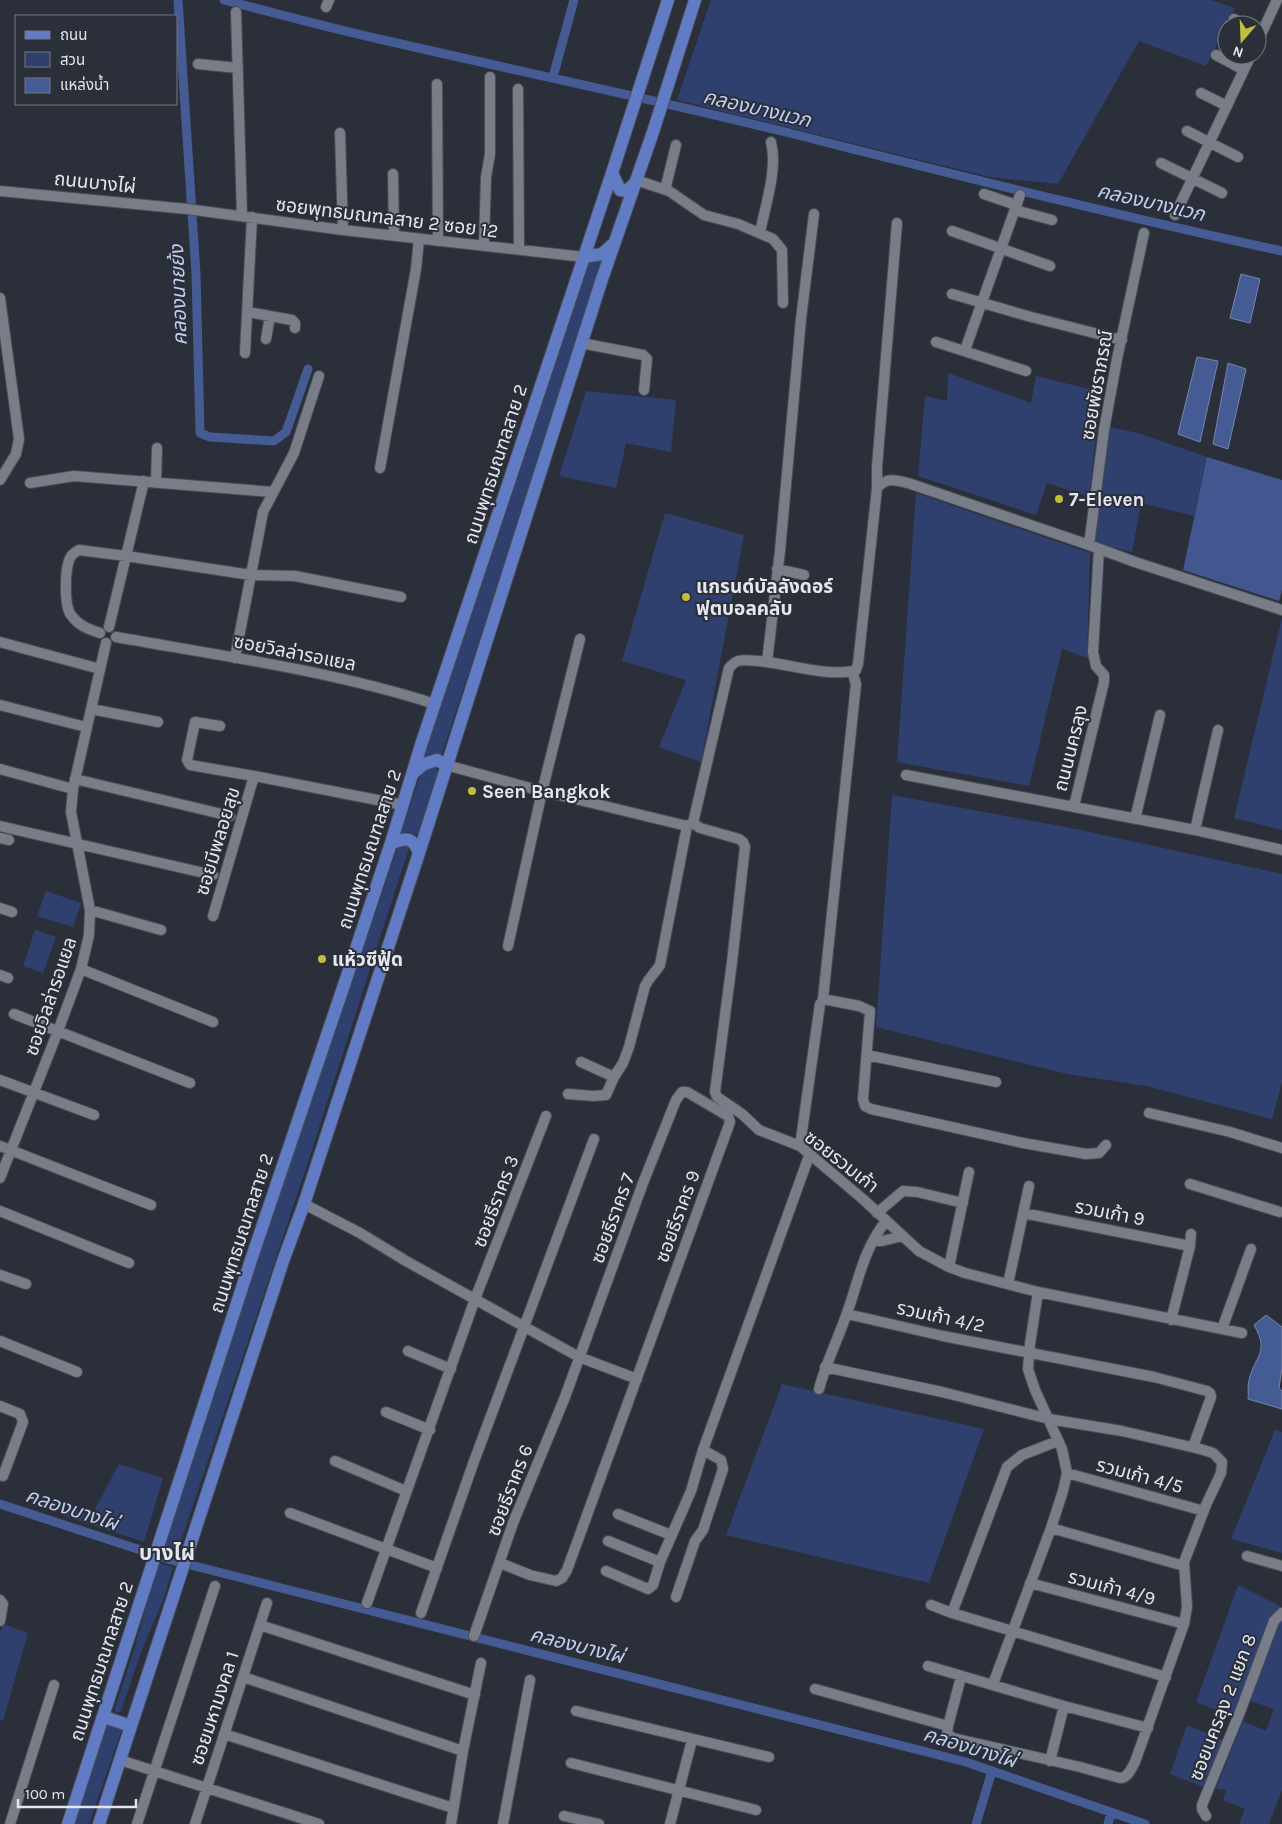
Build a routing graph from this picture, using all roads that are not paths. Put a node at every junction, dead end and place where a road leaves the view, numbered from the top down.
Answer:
1 (668, 0) edge
2 (695, 0) edge
3 (1277, 0) edge
4 (236, 12) dead end
5 (1267, 19) edge
6 (1216, 55) dead end
7 (198, 64) dead end
8 (1246, 65) edge
9 (238, 68) junction
10 (1244, 70) junction
11 (490, 77) dead end
12 (437, 84) dead end
13 (518, 88) dead end
14 (1201, 93) dead end
15 (1227, 106) junction
16 (1187, 131) dead end
17 (340, 133) dead end
18 (771, 142) dead end
19 (1210, 142) junction
20 (676, 145) dead end
21 (1238, 157) dead end
22 (1161, 162) dead end
23 (612, 173) junction
24 (393, 174) dead end
25 (1192, 179) junction
26 (636, 182) junction
27 (665, 190) junction
28 (0, 191) edge
29 (1222, 193) dead end
30 (984, 194) dead end
31 (1017, 203) junction
32 (187, 209) joint
33 (814, 214) dead end
34 (1175, 215) dead end
35 (247, 217) junction
36 (1052, 220) dead end
37 (897, 223) dead end
38 (343, 230) junction
39 (952, 231) dead end
40 (760, 233) junction
41 (1144, 233) dead end
42 (394, 236) junction
43 (419, 239) junction
44 (438, 241) junction
45 (614, 243) junction
46 (484, 246) junction
47 (1001, 248) junction
48 (519, 250) junction
49 (584, 257) junction
50 (1050, 266) dead end
51 (952, 294) dead end
52 (0, 298) edge
53 (983, 302) junction
54 (783, 303) dead end
55 (248, 312) junction
56 (270, 316) junction
57 (295, 328) dead end
58 (266, 339) dead end
59 (1122, 340) junction
60 (936, 342) dead end
61 (581, 343) junction
62 (965, 350) junction
63 (246, 353) dead end
64 (1026, 372) dead end
65 (319, 376) dead end
66 (644, 390) dead end
67 (158, 448) dead end
68 (380, 468) dead end
69 (0, 480) edge
70 (144, 481) junction
71 (156, 482) junction
72 (30, 483) dead end
73 (876, 488) junction
74 (273, 492) junction
75 (1089, 545) junction
76 (1100, 549) junction
77 (126, 556) junction
78 (777, 569) junction
79 (251, 575) junction
80 (804, 575) dead end
81 (401, 597) dead end
82 (1282, 610) edge
83 (104, 630) junction
84 (116, 637) junction
85 (580, 639) dead end
86 (0, 642) edge
87 (106, 643) junction
88 (235, 658) junction
89 (767, 662) junction
90 (100, 669) junction
91 (852, 671) junction
92 (435, 704) junction
93 (0, 705) edge
94 (91, 709) junction
95 (1160, 715) dead end
96 (158, 722) dead end
97 (220, 726) dead end
98 (86, 727) junction
99 (1218, 730) dead end
100 (446, 765) junction
101 (0, 770) edge
102 (413, 773) junction
103 (906, 775) dead end
104 (254, 776) junction
105 (74, 784) junction
106 (542, 791) junction
107 (403, 805) junction
108 (1074, 806) junction
109 (230, 816) dead end
110 (1135, 819) junction
111 (690, 824) junction
112 (0, 826) edge
113 (1195, 830) junction
114 (76, 843) junction
115 (391, 843) junction
116 (1282, 850) edge
117 (419, 853) junction
118 (213, 875) dead end
119 (0, 908) edge
120 (90, 910) junction
121 (12, 912) dead end
122 (213, 916) dead end
123 (161, 930) dead end
124 (508, 946) dead end
125 (80, 969) junction
126 (820, 1004) dead end
127 (14, 1014) dead end
128 (213, 1022) dead end
129 (58, 1031) junction
130 (867, 1055) junction
131 (581, 1062) dead end
132 (614, 1077) junction
133 (0, 1080) edge
134 (996, 1082) dead end
135 (190, 1083) dead end
136 (682, 1092) joint
137 (34, 1093) junction
138 (568, 1094) dead end
139 (1148, 1113) dead end
140 (94, 1115) dead end
141 (546, 1116) dead end
142 (594, 1139) dead end
143 (1106, 1145) dead end
144 (0, 1146) edge
145 (800, 1146) junction
146 (1282, 1148) edge
147 (12, 1150) junction
148 (809, 1156) junction
149 (969, 1172) dead end
150 (0, 1178) edge
151 (1190, 1184) dead end
152 (1029, 1186) dead end
153 (963, 1203) junction
154 (151, 1204) dead end
155 (304, 1204) junction
156 (1281, 1209) edge
157 (0, 1211) edge
158 (878, 1213) junction
159 (1023, 1213) junction
160 (886, 1222) junction
161 (1192, 1234) dead end
162 (902, 1236) junction
163 (873, 1242) junction
164 (1190, 1246) junction
165 (1251, 1249) dead end
166 (129, 1263) dead end
167 (949, 1267) junction
168 (0, 1275) edge
169 (26, 1284) dead end
170 (1008, 1284) junction
171 (1038, 1292) junction
172 (475, 1299) junction
173 (847, 1314) junction
174 (1171, 1320) junction
175 (525, 1326) junction
176 (1222, 1330) junction
177 (1242, 1333) dead end
178 (0, 1341) edge
179 (408, 1351) dead end
180 (1029, 1352) junction
181 (579, 1357) junction
182 (825, 1367) junction
183 (451, 1369) junction
184 (78, 1372) dead end
185 (636, 1379) junction
186 (819, 1389) dead end
187 (0, 1406) edge
188 (386, 1412) dead end
189 (1049, 1419) junction
190 (430, 1430) junction
191 (1058, 1441) junction
192 (1193, 1447) junction
193 (703, 1450) junction
194 (335, 1461) dead end
195 (1067, 1473) junction
196 (3, 1476) dead end
197 (406, 1491) junction
198 (1204, 1511) junction
199 (290, 1513) dead end
200 (618, 1514) dead end
201 (1051, 1528) junction
202 (671, 1535) junction
203 (608, 1541) dead end
204 (387, 1549) junction
205 (1247, 1556) dead end
206 (660, 1562) junction
207 (500, 1563) junction
208 (1184, 1566) junction
209 (1282, 1566) edge
210 (438, 1568) junction
211 (606, 1571) dead end
212 (1030, 1583) junction
213 (214, 1586) dead end
214 (676, 1598) dead end
215 (0, 1600) edge
216 (267, 1603) dead end
217 (367, 1603) dead end
218 (931, 1605) dead end
219 (421, 1613) dead end
220 (952, 1613) junction
221 (1282, 1613) edge
222 (0, 1621) edge
223 (1184, 1624) junction
224 (260, 1625) junction
225 (1012, 1632) junction
226 (474, 1636) dead end
227 (481, 1662) dead end
228 (928, 1666) dead end
229 (243, 1677) junction
230 (961, 1677) junction
231 (1166, 1677) junction
232 (530, 1680) dead end
233 (993, 1684) junction
234 (54, 1685) dead end
235 (815, 1689) dead end
236 (475, 1695) junction
237 (1064, 1706) junction
238 (576, 1711) dead end
239 (104, 1717) junction
240 (131, 1726) junction
241 (948, 1726) junction
242 (1148, 1728) junction
243 (224, 1734) junction
244 (692, 1740) junction
245 (463, 1751) junction
246 (769, 1758) dead end
247 (120, 1760) junction
248 (1050, 1760) junction
249 (571, 1763) dead end
250 (154, 1772) junction
251 (206, 1789) junction
252 (678, 1791) junction
253 (453, 1808) junction
254 (756, 1810) dead end
255 (564, 1816) dead end
256 (1206, 1816) dead end
257 (10, 1824) edge
258 (68, 1824) edge
259 (99, 1824) edge
260 (137, 1824) edge
261 (195, 1824) edge
262 (319, 1824) edge
263 (451, 1824) edge
264 (503, 1824) edge
265 (598, 1824) edge
266 (670, 1824) edge

1 - 23 main road, ถนนพุทธมณฑลสาย 2
2 - 26 main road
3 - 5 street
4 - 9 street
6 - 10 street
7 - 9 street
8 - 10 street
9 - 35 street
10 - 15 street
11 - 46 street
12 - 44 street
13 - 48 street
14 - 15 street
15 - 19 street
16 - 19 street
17 - 38 street
18 - 40 street
19 - 21 street
19 - 25 street
20 - 27 street
22 - 25 street
23 - 26 main road
23 - 49 main road, ถนนพุทธมณฑลสาย 2
24 - 42 street
25 - 29 street
25 - 34 street
26 - 27 street
26 - 45 main road
27 - 40 street
28 - 32 street, ถนนบางไผ่
30 - 31 street
31 - 36 street
31 - 47 street
32 - 35 street, ซอยพุทธมณฑลสาย 2 ซอย 12
33 - 78 street
35 - 38 street, ซอยพุทธมณฑลสาย 2 ซอย 12
35 - 55 street
37 - 73 street
38 - 42 street, ซอยพุทธมณฑลสาย 2 ซอย 12
39 - 47 street
40 - 54 street
41 - 59 street, ซอยพัชราภรณ์
42 - 43 street, ซอยพุทธมณฑลสาย 2 ซอย 12
43 - 44 street, ซอยพุทธมณฑลสาย 2 ซอย 12
43 - 68 street
44 - 46 street, ซอยพุทธมณฑลสาย 2 ซอย 12
45 - 49 main road
45 - 61 main road
46 - 48 street, ซอยพุทธมณฑลสาย 2 ซอย 12
47 - 50 street
47 - 53 street
48 - 49 street, ซอยพุทธมณฑลสาย 2 ซอย 12
49 - 92 main road, ถนนพุทธมณฑลสาย 2
51 - 53 street
52 - 69 street
53 - 59 street
53 - 62 street
55 - 56 street
55 - 63 street
56 - 57 street
56 - 58 street
59 - 75 street, ซอยพัชราภรณ์
60 - 62 street
61 - 66 street
61 - 100 main road
62 - 64 street
65 - 74 street
67 - 71 street
70 - 71 street
70 - 72 street
70 - 77 street
71 - 74 street
73 - 75 street
73 - 91 street
74 - 79 street
75 - 76 street
76 - 82 street
76 - 108 street, ถนนนครลุง
77 - 79 street
77 - 83 street
77 - 83 street
78 - 80 street
78 - 89 street
79 - 81 street
79 - 88 street
83 - 84 street
83 - 87 street
84 - 87 street
84 - 88 street, ซอยวิลล่ารอแยล
85 - 106 street
86 - 90 street
87 - 90 street, ซอยวิลล่ารอแยล
88 - 92 street, ซอยวิลล่ารอแยล
89 - 91 street
89 - 111 street
90 - 94 street, ซอยวิลล่ารอแยล
91 - 130 street
92 - 102 main road, ถนนพุทธมณฑลสาย 2
93 - 98 street
94 - 96 street
94 - 98 street, ซอยวิลล่ารอแยล
95 - 110 street
97 - 104 street, ซอยมีพลอยสุข
98 - 105 street, ซอยวิลล่ารอแยล
99 - 113 street
100 - 102 main road
100 - 106 street
100 - 117 main road
101 - 105 street
102 - 107 main road, ถนนพุทธมณฑลสาย 2
103 - 108 street
104 - 107 street, ซอยมีพลอยสุข
104 - 122 street, ซอยมีพลอยสุข
105 - 109 street
105 - 114 street, ซอยวิลล่ารอแยล
106 - 111 street
106 - 124 street
107 - 115 main road, ถนนพุทธมณฑลสาย 2
108 - 110 street, ถนนนครลุง
110 - 113 street, ถนนนครลุง
111 - 132 street
111 - 145 street, ซอยรวมเก้า
112 - 114 street
113 - 116 street, ถนนนครลุง
114 - 118 street
114 - 120 street, ซอยวิลล่ารอแยล
115 - 117 main road
115 - 239 main road, ถนนพุทธมณฑลสาย 2
117 - 155 main road
119 - 121 street
120 - 123 street
120 - 125 street, ซอยวิลล่ารอแยล
125 - 128 street
125 - 129 street, ซอยวิลล่ารอแยล
126 - 145 street
127 - 129 street
129 - 135 street
129 - 137 street, ซอยวิลล่ารอแยล
130 - 134 street
130 - 143 street
131 - 132 street
132 - 138 street
133 - 137 street
136 - 181 street, ซอยธีราคร 7
136 - 185 street, ซอยธีราคร 9
137 - 140 street
137 - 147 street, ซอยวิลล่ารอแยล
139 - 146 street
141 - 172 street, ซอยธีราคร 3
142 - 175 street
144 - 147 street
145 - 148 street, ซอยรวมเก้า
147 - 150 street, ซอยวิลล่ารอแยล
147 - 154 street
148 - 158 street, ซอยรวมเก้า
148 - 193 street
149 - 153 street
151 - 156 street
152 - 159 street
153 - 158 street
153 - 167 street
155 - 172 street
155 - 240 main road
157 - 166 street
158 - 160 street, ซอยรวมเก้า
159 - 164 street, รวมเก้า 9
159 - 170 street
160 - 162 street, ซอยรวมเก้า
160 - 163 street
161 - 164 street
162 - 163 street
162 - 167 street, ซอยรวมเก้า
163 - 173 street
164 - 174 street
165 - 176 street
167 - 170 street, ซอยรวมเก้า
168 - 169 street
170 - 171 street, ซอยรวมเก้า
171 - 174 street, ซอยรวมเก้า
171 - 180 street
172 - 175 street
172 - 183 street, ซอยธีราคร 3
173 - 180 street, รวมเก้า 4/2
173 - 182 street
174 - 176 street, ซอยรวมเก้า
175 - 181 street
175 - 210 street
176 - 177 street, ซอยรวมเก้า
178 - 184 street
179 - 183 street
180 - 189 street
180 - 192 street, รวมเก้า 4/2
181 - 185 street
181 - 207 street, ซอยธีราคร 6
182 - 186 street
182 - 189 street
183 - 190 street, ซอยธีราคร 3
185 - 207 street, ซอยธีราคร 9
187 - 196 street
188 - 190 street
189 - 191 street
189 - 192 street
190 - 197 street, ซอยธีราคร 3
191 - 195 street
191 - 220 street
192 - 198 street
193 - 202 street
193 - 214 street
194 - 197 street
195 - 198 street, รวมเก้า 4/5
195 - 201 street
197 - 204 street, ซอยธีราคร 3
198 - 208 street
199 - 204 street
200 - 202 street
201 - 208 street
201 - 212 street
202 - 206 street
203 - 206 street
204 - 210 street
204 - 217 street, ซอยธีราคร 3
205 - 209 street
206 - 211 street
207 - 226 street, ซอยธีราคร 6
208 - 223 street
210 - 219 street
212 - 223 street, รวมเก้า 4/9
212 - 225 street
213 - 250 street
215 - 222 street
216 - 224 street, ซอยมหามงคล 1
218 - 220 street
220 - 225 street
221 - 256 street, ซอยนครลุง 2 แยก 8
223 - 231 street
224 - 229 street, ซอยมหามงคล 1
224 - 236 street
225 - 231 street
225 - 233 street
227 - 236 street
228 - 230 street
229 - 243 street, ซอยมหามงคล 1
229 - 245 street
230 - 233 street
230 - 241 street
231 - 242 street
232 - 264 street
233 - 237 street
234 - 257 street
235 - 241 street
236 - 245 street
237 - 242 street
237 - 248 street
238 - 244 street
239 - 240 main road
239 - 258 main road, ถนนพุทธมณฑลสาย 2
240 - 247 main road
241 - 248 street
242 - 248 street
243 - 251 street, ซอยมหามงคล 1
243 - 253 street
244 - 246 street
244 - 252 street
245 - 253 street
247 - 250 street
247 - 259 main road
249 - 252 street
250 - 251 street
250 - 260 street
251 - 261 street, ซอยมหามงคล 1
251 - 262 street
252 - 254 street
252 - 266 street
253 - 263 street
255 - 265 street

